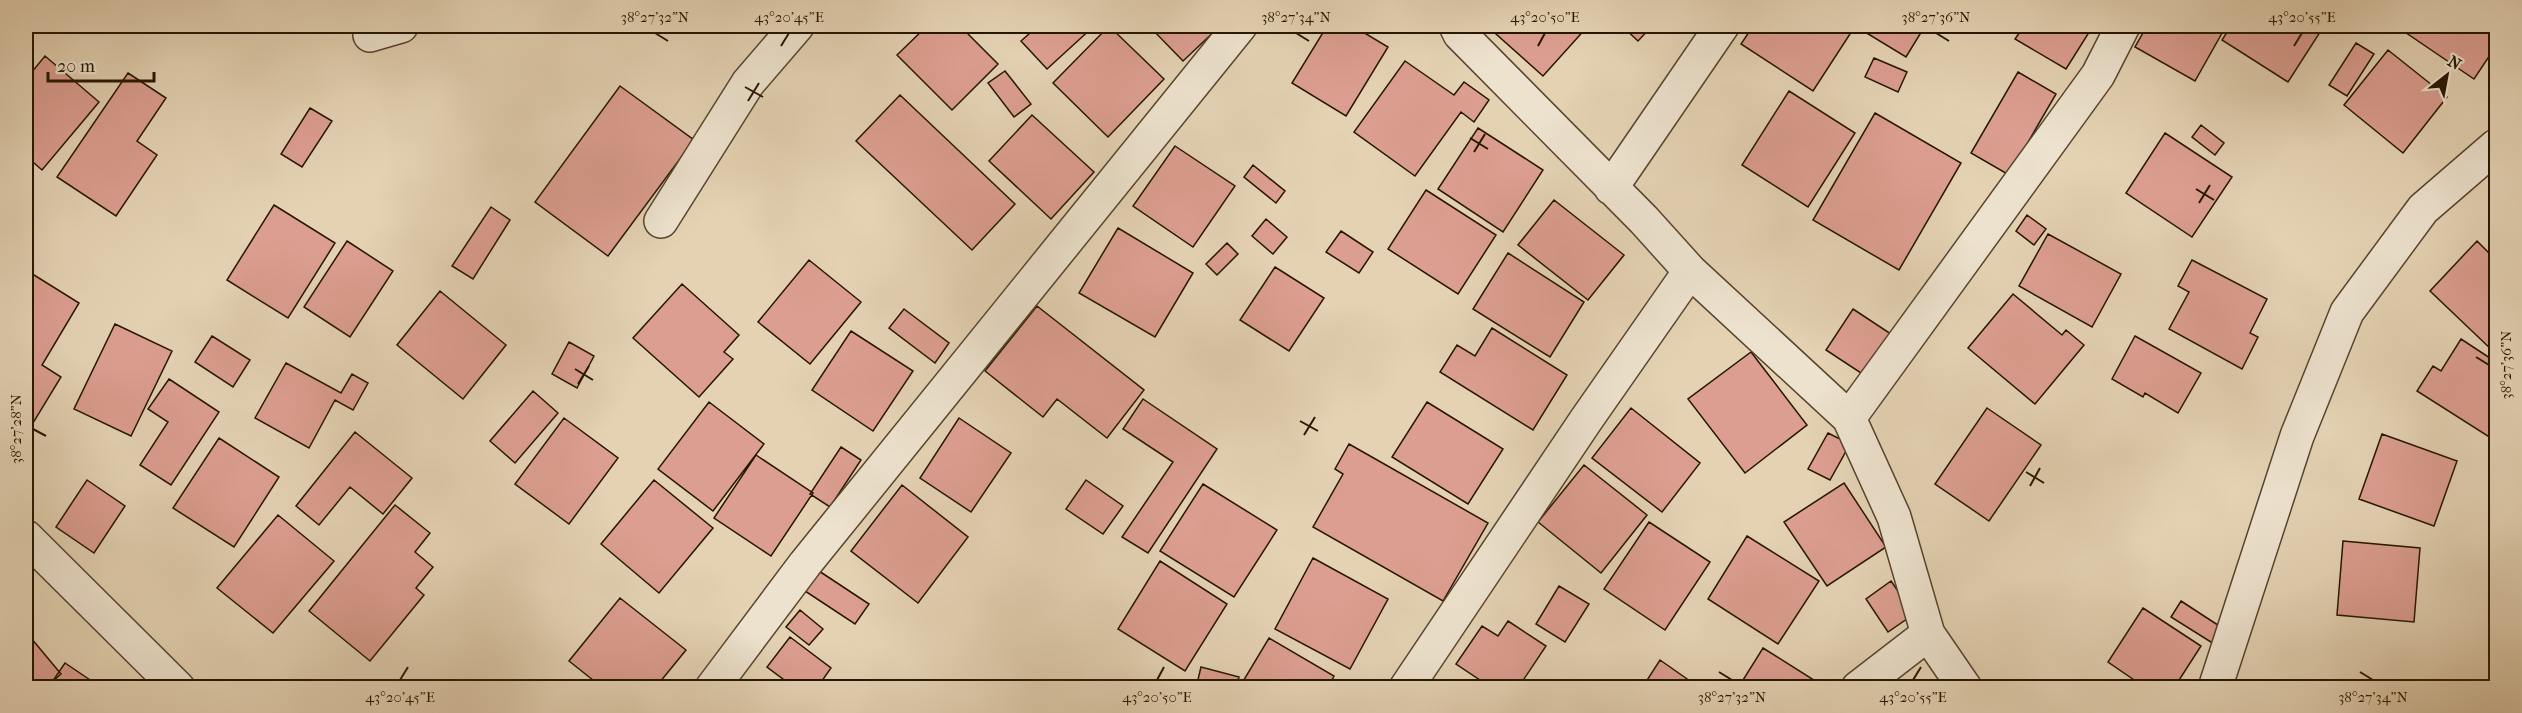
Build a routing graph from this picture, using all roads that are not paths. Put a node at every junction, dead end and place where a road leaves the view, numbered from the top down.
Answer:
1 (401, 26) edge
2 (796, 26) edge
3 (1240, 26) edge
4 (1456, 26) edge
5 (1722, 26) edge
6 (2123, 26) edge
7 (370, 35) dead end
8 (2496, 146) edge
9 (1611, 188) junction
10 (661, 221) dead end
11 (1690, 271) junction
12 (1849, 418) junction
13 (26, 537) edge
14 (1928, 634) junction
15 (178, 687) edge
16 (712, 687) edge
17 (1407, 687) edge
18 (1858, 687) edge
19 (1965, 687) edge
20 (2215, 687) edge

1 - 7 street
2 - 10 street
3 - 16 street
4 - 9 street
5 - 9 street
6 - 12 street
8 - 20 street
9 - 11 street
11 - 12 street
11 - 17 street
12 - 14 street
13 - 15 street
14 - 18 street
14 - 19 street

